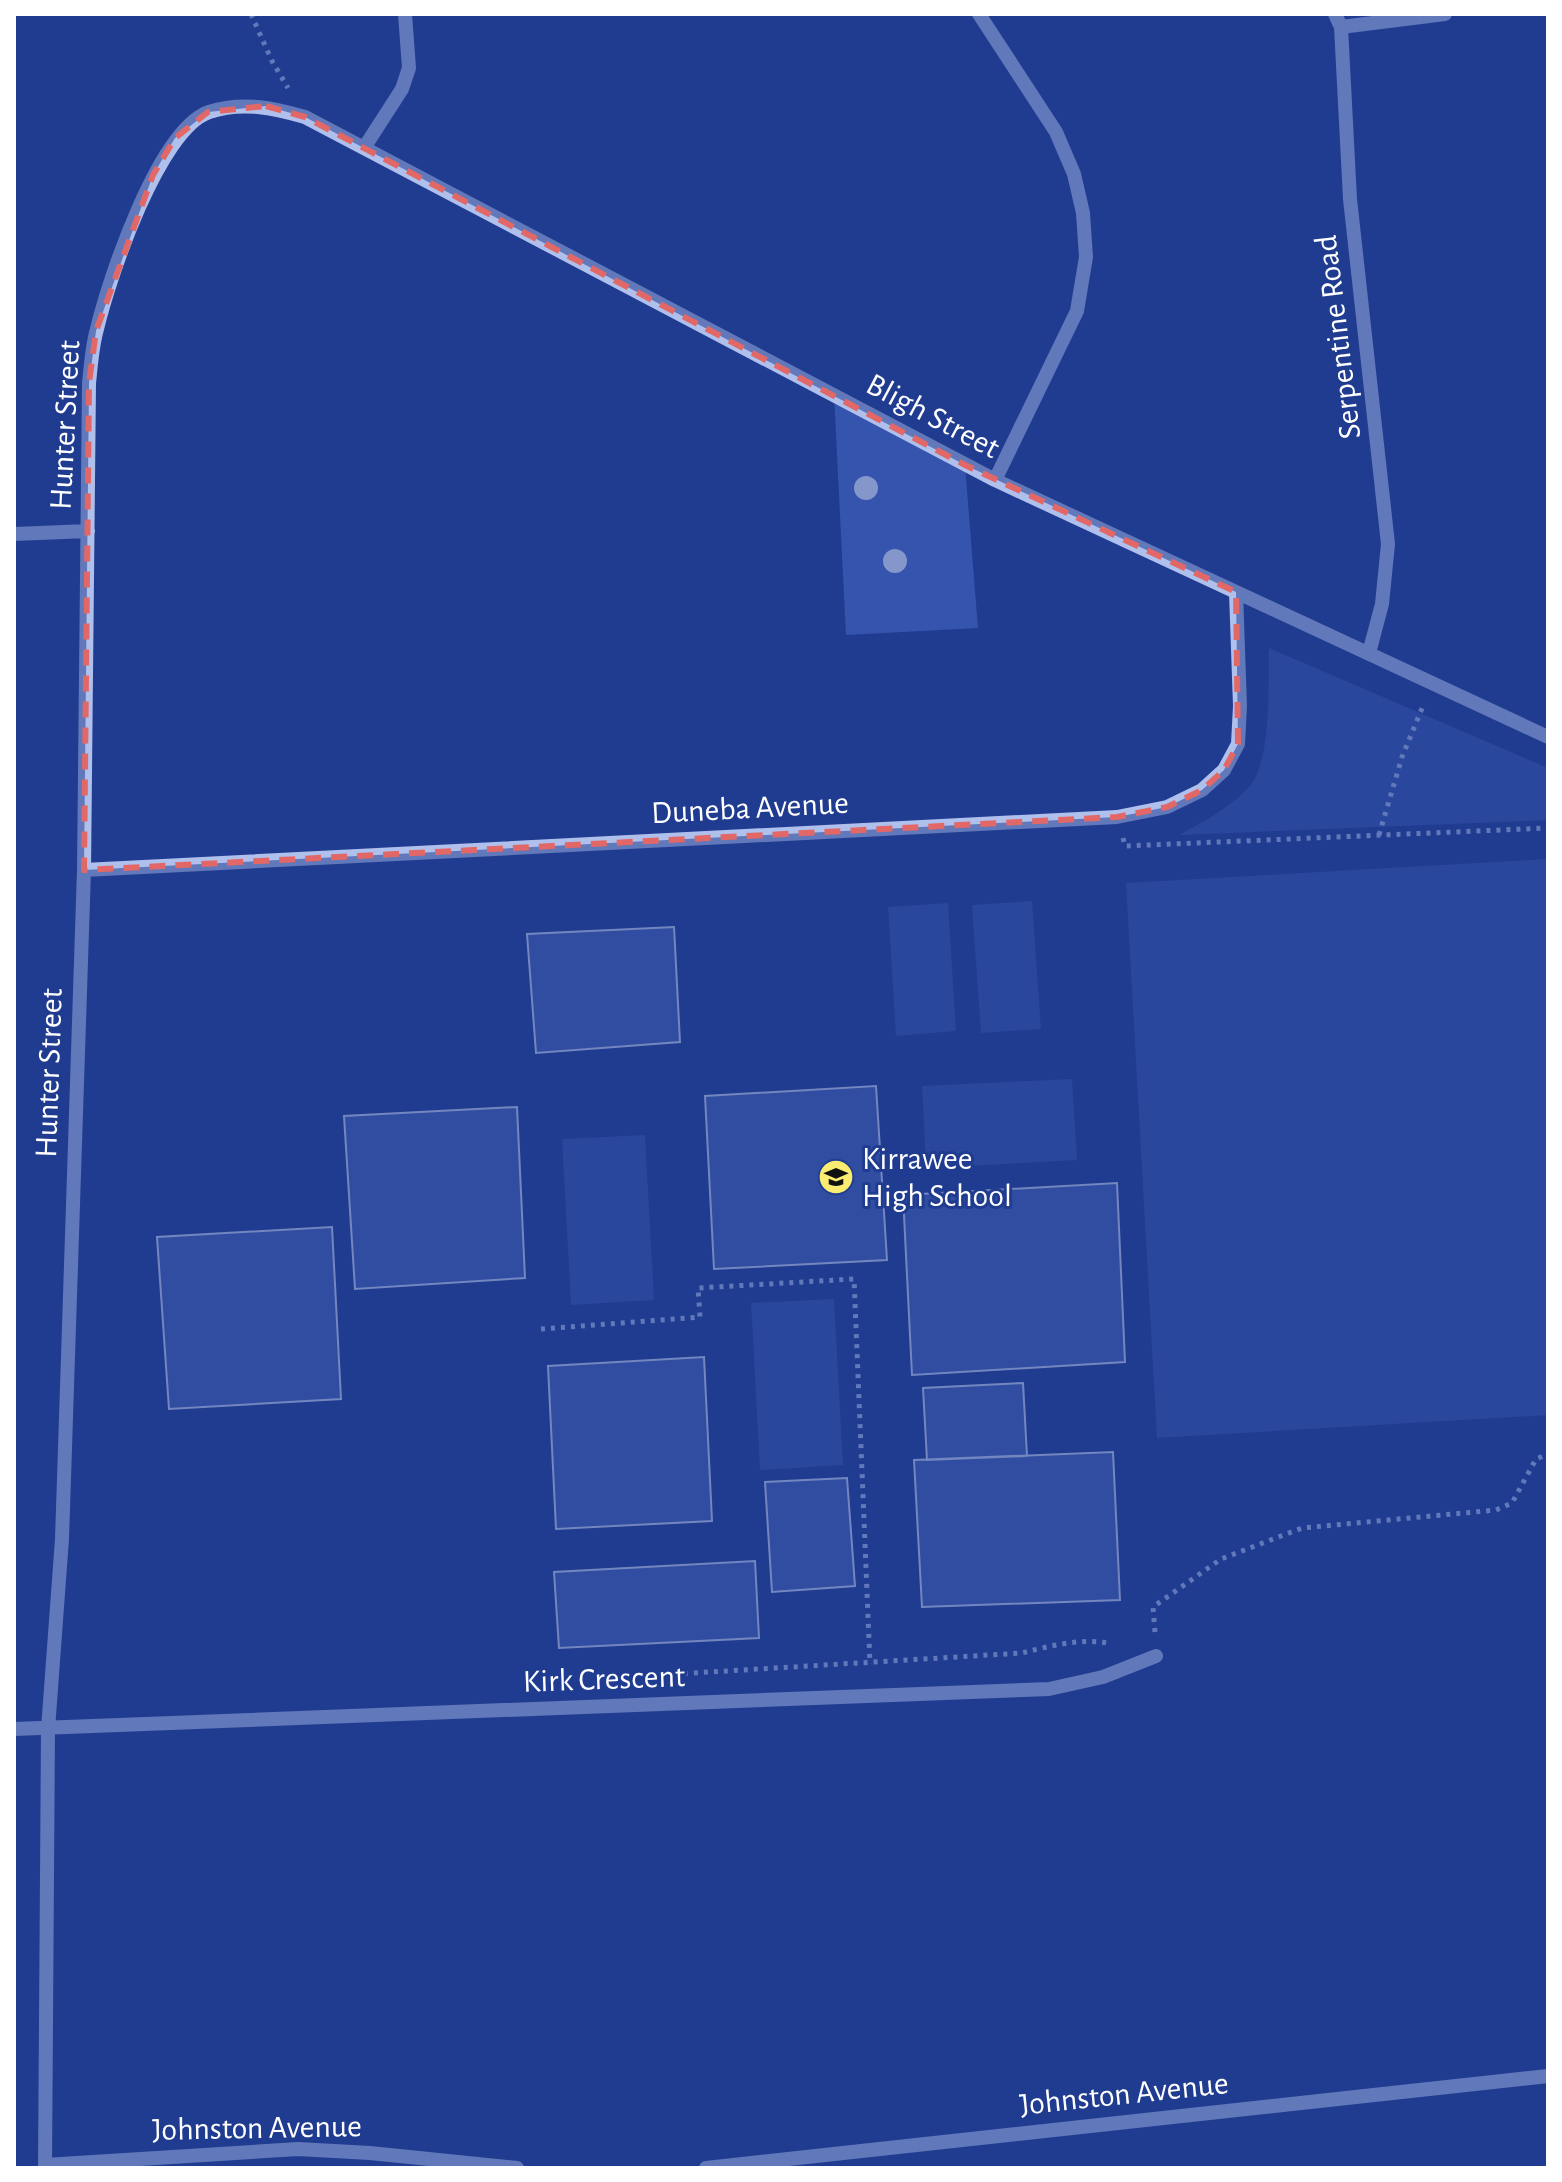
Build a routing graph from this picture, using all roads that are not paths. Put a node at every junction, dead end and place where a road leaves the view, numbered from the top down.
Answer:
1 (405, 14) edge
2 (979, 14) edge
3 (1445, 14) edge
4 (1338, 20) edge
5 (305, 117) joint
6 (364, 148) junction
7 (995, 480) junction
8 (88, 531) junction
9 (14, 534) edge
10 (1236, 592) junction
11 (1369, 653) junction
12 (1548, 737) edge
13 (84, 870) junction
14 (1156, 1656) road end
15 (14, 1729) edge
16 (48, 1729) junction
17 (1548, 2076) edge
18 (45, 2166) edge
19 (517, 2168) edge
20 (706, 2168) edge

1 - 6 street
2 - 7 street
3 - 4 street
4 - 11 street, Serpentine Road
5 - 6 street, Bligh Street
5 - 8 street, Hunter Street
6 - 7 street, Bligh Street
7 - 10 street, Bligh Street
8 - 9 street
8 - 13 street, Hunter Street
10 - 11 street, Bligh Street
10 - 13 street, Duneba Avenue
11 - 12 street, Bligh Street
13 - 16 street, Hunter Street
14 - 16 street, Kirk Crescent
15 - 16 street, Kirk Crescent
16 - 18 street, Hunter Street
17 - 20 street, Johnston Avenue
18 - 19 street, Johnston Avenue

